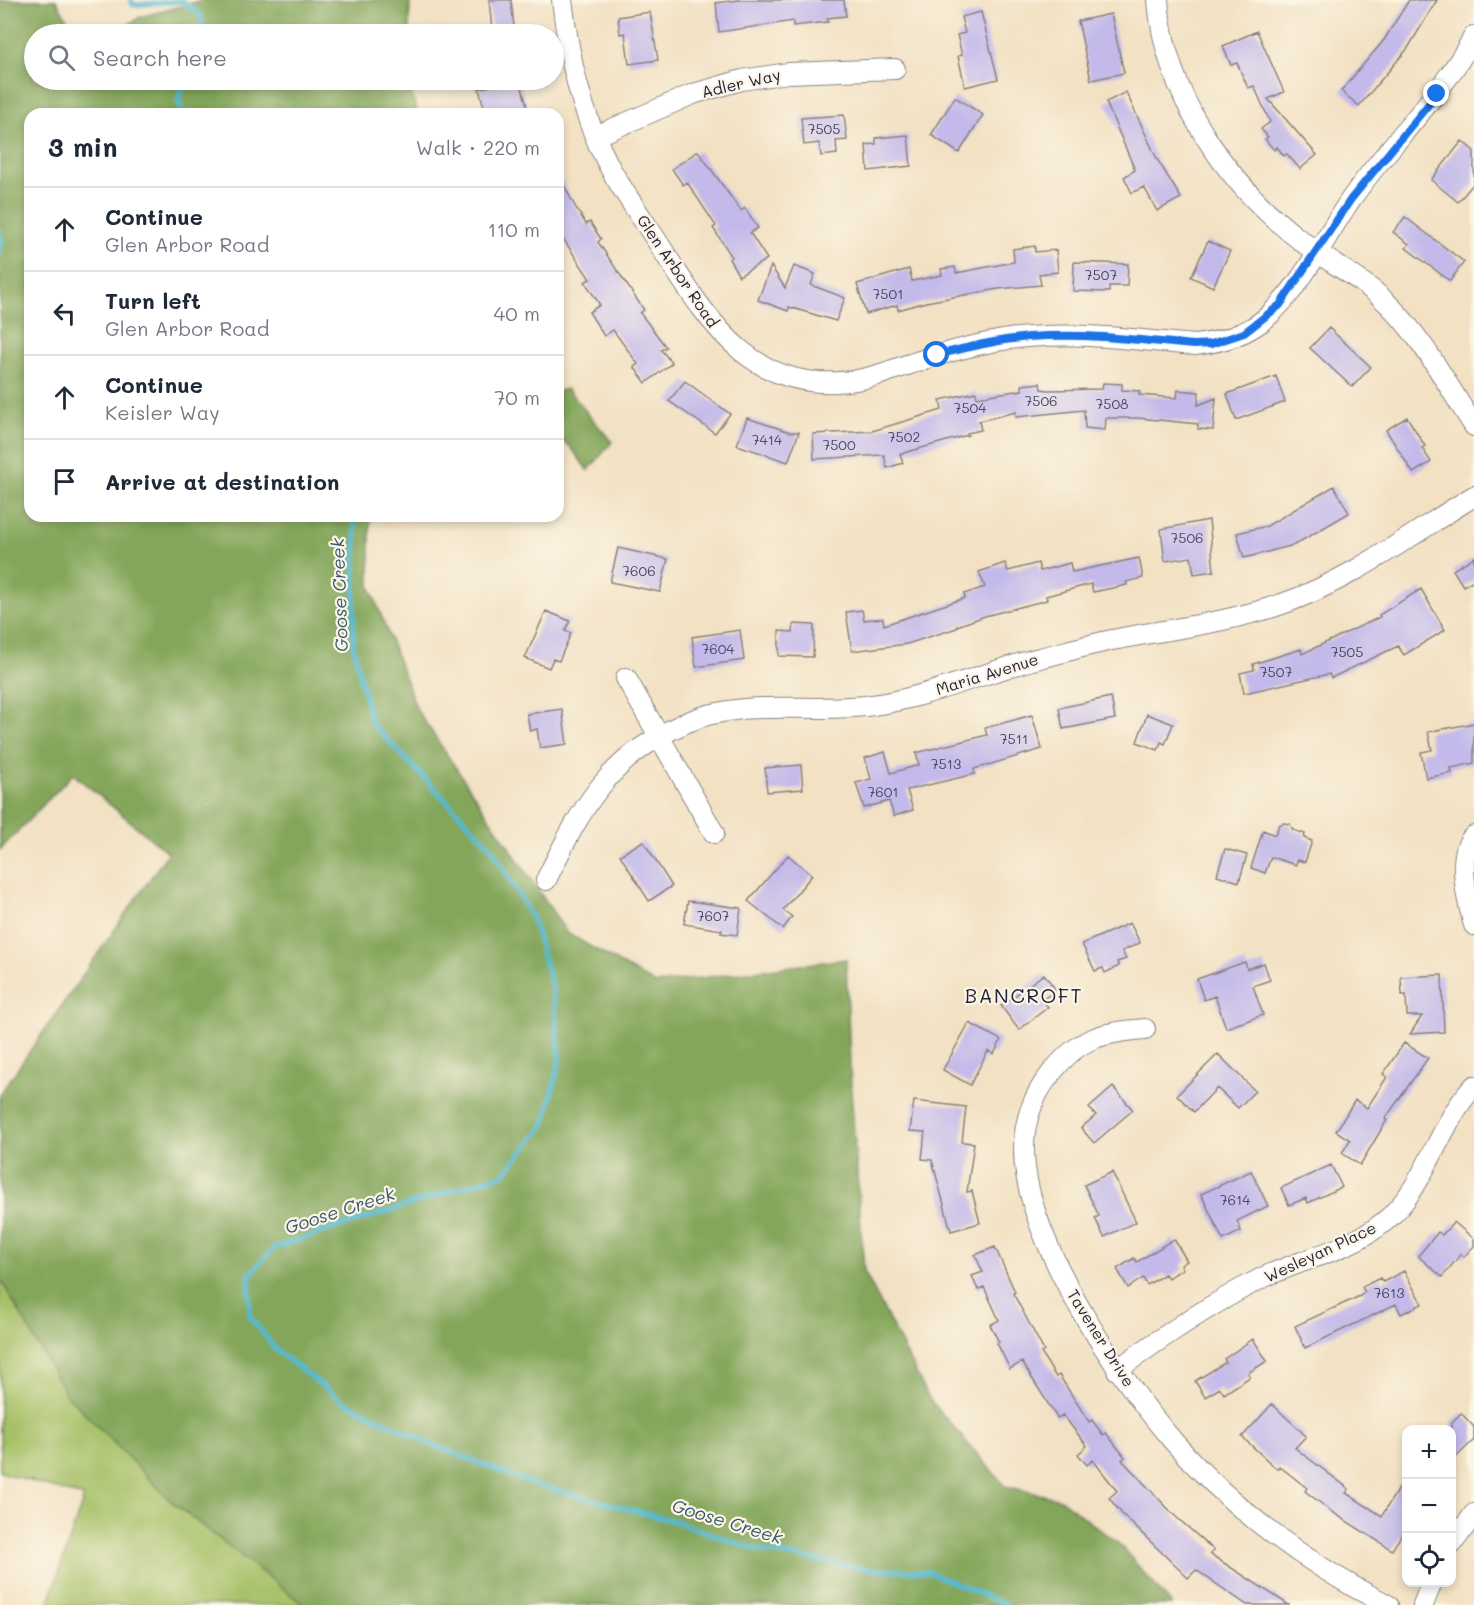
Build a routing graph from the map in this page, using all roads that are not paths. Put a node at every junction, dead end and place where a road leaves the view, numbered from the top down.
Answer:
1 (562, 0) edge
2 (1158, 0) edge
3 (1474, 36) edge
4 (895, 69) dead end
5 (596, 136) junction
6 (1316, 252) junction
7 (1474, 426) edge
8 (1474, 496) edge
9 (626, 678) dead end
10 (660, 737) junction
11 (714, 833) dead end
12 (1474, 836) edge
13 (546, 880) dead end
14 (1474, 925) edge
15 (1145, 1029) dead end
16 (1474, 1086) edge
17 (1117, 1370) junction
18 (1474, 1514) edge
19 (1456, 1539) edge
20 (1430, 1587) edge
21 (1388, 1605) edge
22 (1423, 1605) edge

1 - 5 street, Glen Arbor Road
2 - 6 street
3 - 6 street, Glen Arbor Road
4 - 5 street, Adler Way
5 - 6 street, Glen Arbor Road
6 - 7 street
8 - 10 street, Maria Avenue
9 - 10 street
10 - 11 street
10 - 13 street, Maria Avenue
12 - 14 street
15 - 17 street, Tavener Drive
16 - 17 street, Wesleyan Place
17 - 21 street, Tavener Drive
18 - 19 street
20 - 22 street

